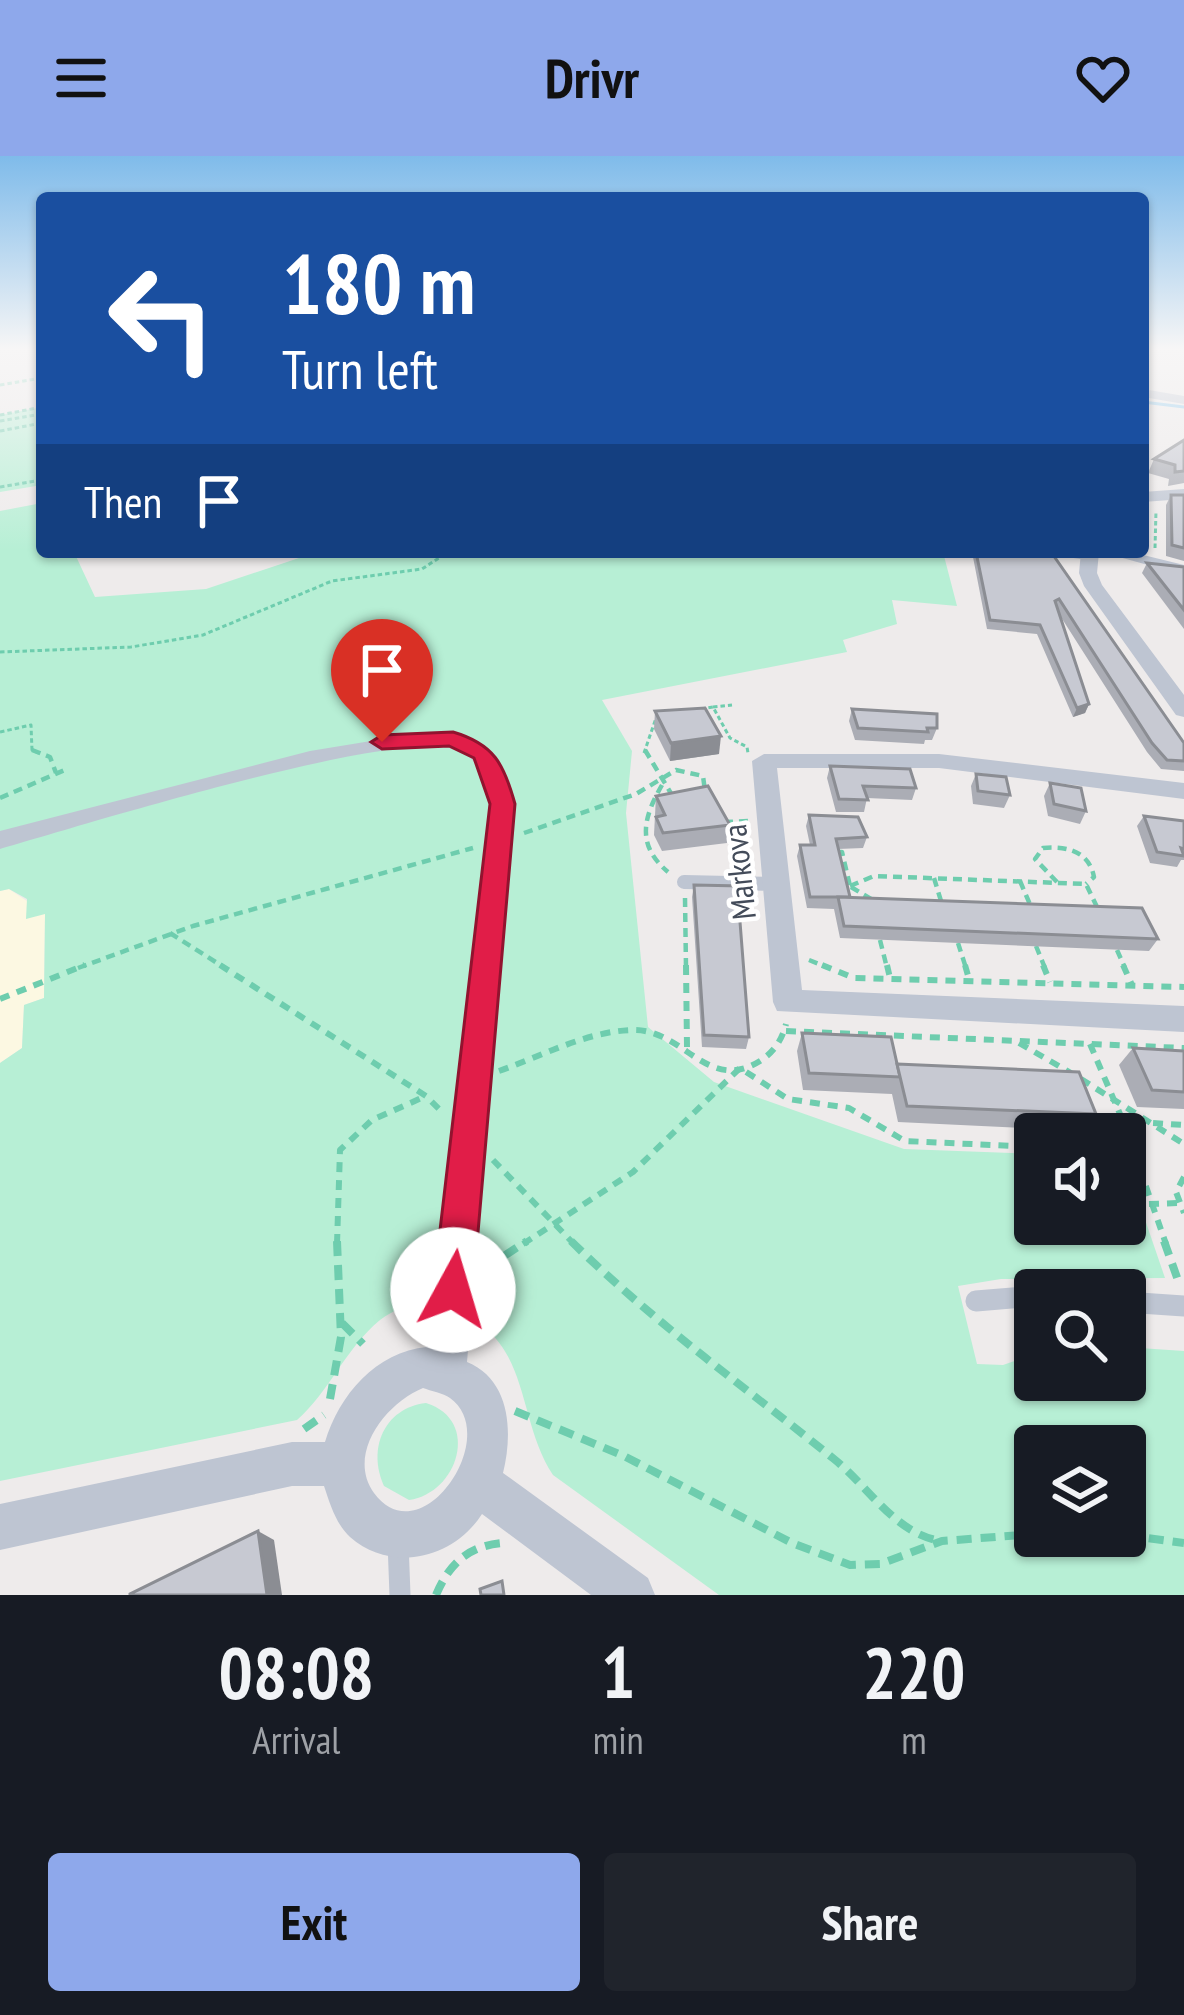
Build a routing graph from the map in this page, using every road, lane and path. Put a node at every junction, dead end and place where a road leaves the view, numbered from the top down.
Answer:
1 (36, 424) edge
2 (0, 431) edge
3 (36, 481) edge
4 (0, 487) edge
5 (1184, 494) edge
6 (1150, 498) edge
7 (439, 558) edge
8 (1096, 558) edge
9 (1122, 558) edge
10 (1157, 561) edge
11 (1184, 570) edge
12 (0, 652) edge
13 (732, 705) dead end
14 (713, 707) junction
15 (694, 710) edge
16 (1184, 710) edge
17 (657, 716) edge
18 (0, 732) edge
19 (750, 765) dead end
20 (67, 769) dead end
21 (56, 773) junction
22 (663, 782) junction
23 (1184, 791) edge
24 (697, 796) edge
25 (0, 798) edge
26 (682, 798) edge
27 (758, 820) dead end
28 (712, 824) edge
29 (0, 839) edge
30 (498, 841) junction
31 (822, 852) edge
32 (934, 878) junction
33 (1020, 881) junction
34 (685, 882) junction
35 (1059, 883) junction
36 (781, 884) junction
37 (1086, 884) junction
38 (841, 886) edge
39 (850, 886) junction
40 (874, 910) edge
41 (945, 913) edge
42 (1036, 916) edge
43 (1103, 919) edge
44 (170, 933) junction
45 (880, 940) edge
46 (958, 943) edge
47 (1036, 946) edge
48 (1117, 950) edge
49 (797, 955) dead end
50 (890, 978) junction
51 (968, 980) junction
52 (1050, 982) junction
53 (1132, 985) junction
54 (1184, 987) edge
55 (0, 999) edge
56 (787, 1016) junction
57 (1184, 1018) edge
58 (1014, 1040) junction
59 (1090, 1043) junction
60 (1159, 1046) junction
61 (687, 1047) junction
62 (1184, 1048) edge
63 (740, 1067) junction
64 (1167, 1068) edge
65 (489, 1075) dead end
66 (425, 1096) junction
67 (1115, 1103) junction
68 (1120, 1113) edge
69 (1146, 1123) edge
70 (1149, 1123) junction
71 (1184, 1125) edge
72 (469, 1137) junction
73 (1184, 1144) edge
74 (1014, 1146) edge
75 (1184, 1177) edge
76 (1146, 1196) edge
77 (1179, 1203) junction
78 (1149, 1204) junction
79 (1184, 1213) edge
80 (553, 1224) junction
81 (481, 1270) dead end
82 (1184, 1296) edge
83 (1014, 1298) edge
84 (976, 1301) dead end
85 (1146, 1303) edge
86 (1184, 1306) edge
87 (341, 1322) junction
88 (363, 1344) dead end
89 (445, 1370) junction
90 (508, 1408) dead end
91 (296, 1435) dead end
92 (343, 1464) junction
93 (480, 1484) junction
94 (0, 1527) edge
95 (1014, 1536) edge
96 (398, 1537) junction
97 (1146, 1538) edge
98 (942, 1541) junction
99 (1184, 1543) edge
100 (519, 1552) dead end
101 (400, 1595) edge
102 (436, 1595) edge
103 (631, 1595) edge

1 - 2 path
3 - 4 path
5 - 6 street
6 - 10 path
7 - 12 path
8 - 16 street
9 - 11 street
13 - 14 path
14 - 15 path
14 - 19 path
17 - 22 path
18 - 21 path
20 - 21 path
21 - 25 path
22 - 24 path
22 - 26 path
22 - 30 path
22 - 34 path
23 - 36 street, Markova
27 - 28 path
29 - 30 street
30 - 44 path
30 - 72 street
31 - 39 path
32 - 33 path
32 - 39 path
32 - 41 path
33 - 35 path
33 - 42 path
34 - 36 lane
34 - 61 path
35 - 37 path
35 - 37 path
36 - 56 street, Markova
37 - 43 path
38 - 39 path
39 - 40 path
44 - 55 path
44 - 66 path
45 - 50 path
46 - 51 path
47 - 52 path
48 - 53 path
49 - 50 path
50 - 51 path
51 - 52 path
52 - 53 path
53 - 54 path
56 - 57 street
56 - 58 path
56 - 63 path
58 - 59 path
58 - 67 path
59 - 60 path
59 - 67 path
60 - 62 path
60 - 64 path
61 - 63 path
61 - 65 path
63 - 74 path
63 - 80 path
66 - 72 path
66 - 87 path
67 - 68 path
67 - 70 path
69 - 70 path
70 - 71 path
70 - 73 path
72 - 80 path
72 - 89 street
75 - 77 path
76 - 78 path
77 - 78 path
77 - 79 path
78 - 82 path
80 - 81 path
80 - 98 path
83 - 84 lane
85 - 86 lane
87 - 88 path
87 - 91 path
89 - 92 street
89 - 93 street
90 - 98 path
92 - 94 street
92 - 96 street
93 - 96 street
93 - 103 street
95 - 98 path
96 - 101 lane
97 - 99 path
100 - 102 path

